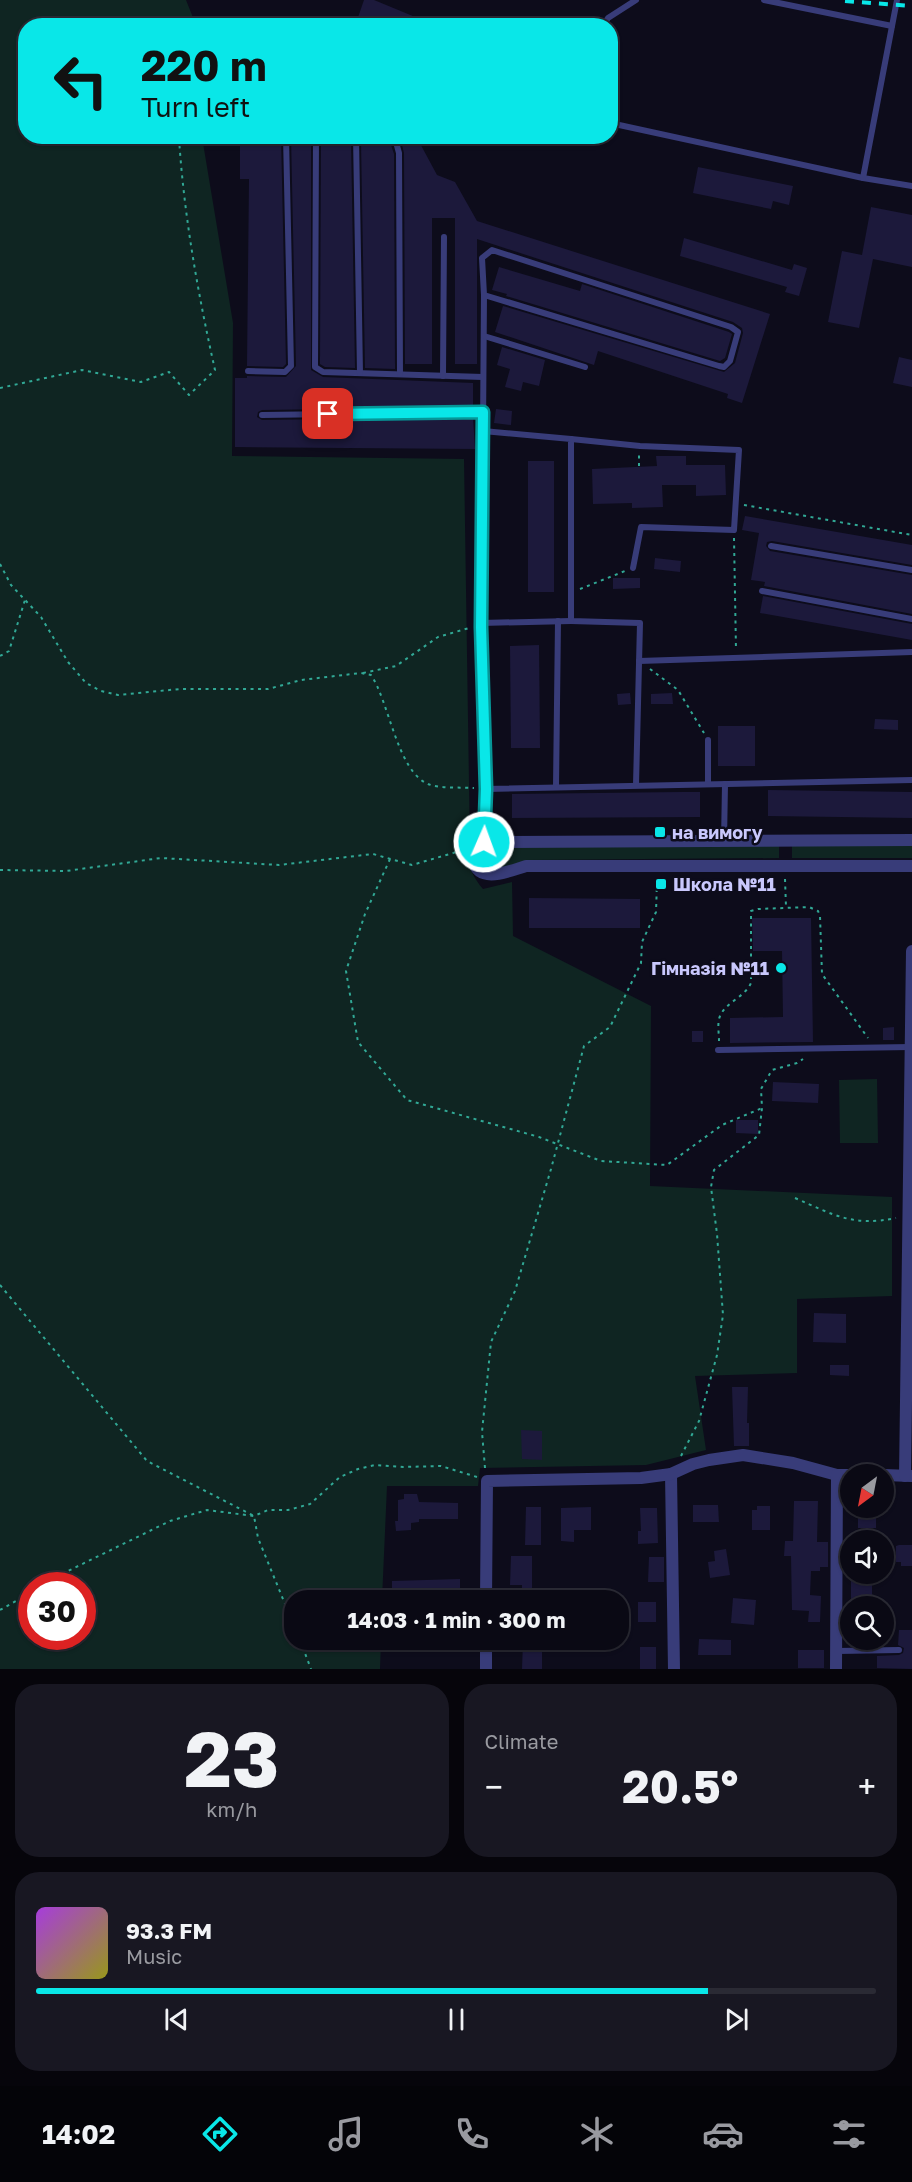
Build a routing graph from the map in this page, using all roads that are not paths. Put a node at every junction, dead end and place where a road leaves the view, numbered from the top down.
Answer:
1 (636, 0) edge
2 (764, 0) edge
3 (897, 0) edge
4 (608, 18) edge
5 (892, 26) junction
6 (618, 125) edge
7 (286, 144) edge
8 (316, 144) edge
9 (356, 144) edge
10 (397, 144) edge
11 (863, 178) junction
12 (912, 186) edge
13 (444, 237) dead end
14 (484, 295) junction
15 (484, 336) junction
16 (585, 367) dead end
17 (248, 371) dead end
18 (360, 373) junction
19 (400, 374) junction
20 (443, 376) junction
21 (483, 377) junction
22 (483, 412) junction
23 (262, 415) dead end
24 (483, 431) junction
25 (571, 440) junction
26 (771, 546) dead end
27 (633, 568) road end
28 (912, 570) edge
29 (762, 591) dead end
30 (912, 620) edge
31 (558, 621) junction
32 (571, 621) junction
33 (481, 625) junction
34 (912, 652) edge
35 (639, 661) junction
36 (708, 740) road end
37 (912, 780) edge
38 (708, 784) junction
39 (724, 784) junction
40 (636, 785) junction
41 (556, 787) junction
42 (486, 789) junction
43 (912, 840) edge
44 (724, 841) junction
45 (484, 842) junction
46 (912, 866) edge
47 (912, 951) edge
48 (911, 1047) edge
49 (718, 1050) road end
50 (911, 1079) edge
51 (910, 1295) edge
52 (671, 1474) junction
53 (837, 1475) joint
54 (894, 1475) edge
55 (909, 1476) edge
56 (486, 1590) edge
57 (486, 1650) edge
58 (899, 1650) dead end
59 (836, 1651) junction
60 (486, 1669) edge
61 (674, 1669) edge
62 (836, 1669) edge

1 - 4 lane
2 - 5 lane
3 - 5 lane
5 - 11 lane
6 - 11 lane
7 - 17 lane
8 - 18 lane
9 - 18 lane
10 - 19 lane
11 - 12 lane
13 - 20 lane
14 - 14 lane
14 - 15 lane
15 - 16 lane
15 - 21 lane
18 - 19 lane
19 - 20 lane
20 - 21 lane
21 - 22 lane
22 - 23 lane
22 - 24 lane
24 - 25 lane
24 - 33 street
25 - 27 lane
25 - 32 lane
26 - 28 lane
29 - 30 lane
31 - 32 lane
31 - 33 lane
31 - 41 lane
32 - 35 lane
33 - 42 street
34 - 35 lane
35 - 40 lane
36 - 38 lane
37 - 39 lane
38 - 39 lane
38 - 40 lane
39 - 44 lane
40 - 41 lane
41 - 42 lane
42 - 45 street
43 - 44 street
44 - 45 street
45 - 46 street
47 - 48 street
48 - 49 lane
48 - 50 street
50 - 51 street
51 - 55 street
52 - 53 street
52 - 56 street
52 - 61 street
53 - 59 street
54 - 55 street
57 - 60 street
58 - 59 lane
59 - 62 street

